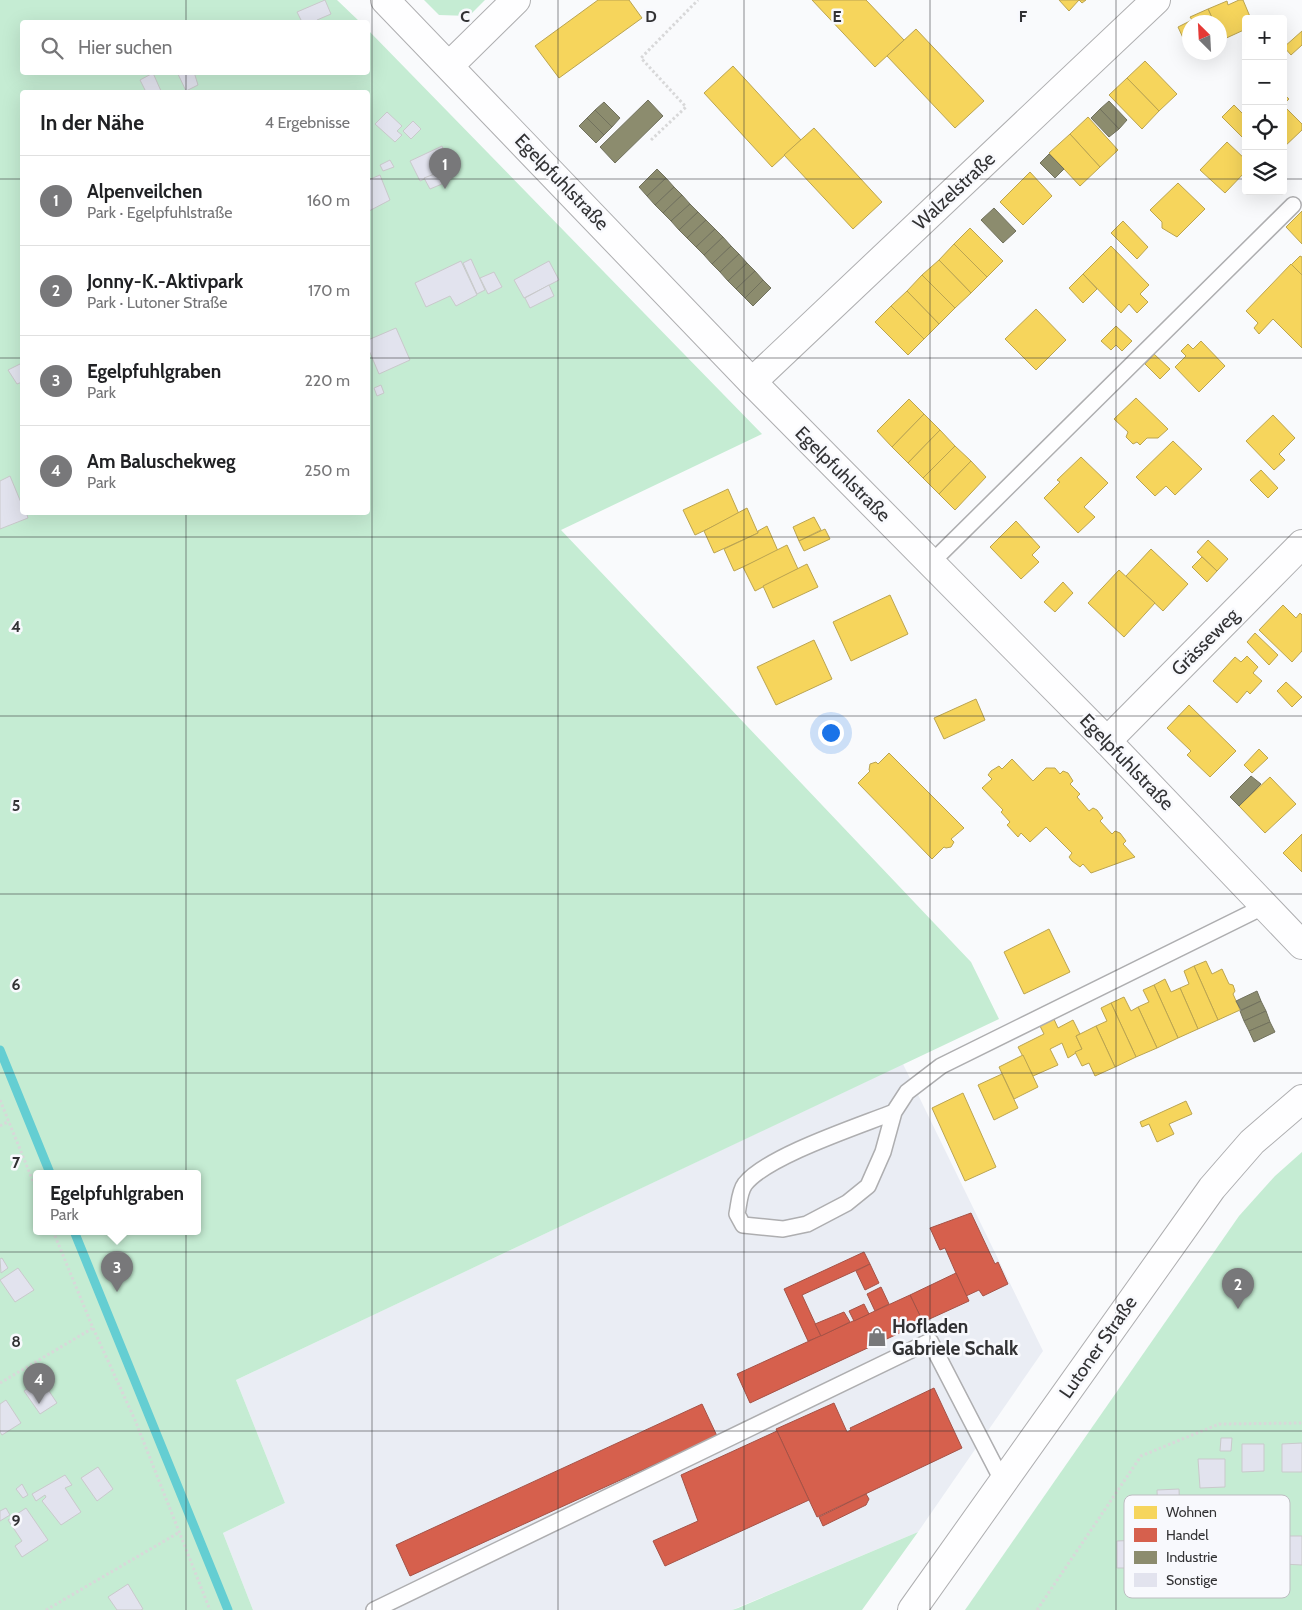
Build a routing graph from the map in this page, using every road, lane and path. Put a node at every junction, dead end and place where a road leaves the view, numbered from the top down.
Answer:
1 (386, 0) edge
2 (516, 0) edge
3 (698, 0) edge
4 (1156, 0) edge
5 (450, 65) junction
6 (651, 140) dead end
7 (1293, 206) dead end
8 (752, 382) junction
9 (1302, 544) edge
10 (931, 563) junction
11 (1107, 741) junction
12 (1264, 906) junction
13 (1302, 945) edge
14 (1302, 1099) edge
15 (0, 1100) edge
16 (894, 1112) junction
17 (9, 1120) junction
18 (0, 1126) edge
19 (33, 1180) edge
20 (55, 1235) edge
21 (93, 1328) junction
22 (0, 1383) edge
23 (1302, 1423) edge
24 (1003, 1482) junction
25 (178, 1533) junction
26 (46, 1610) edge
27 (210, 1610) edge
28 (374, 1610) edge
29 (912, 1610) edge
30 (1037, 1610) edge

1 - 5 street, Egelpfuhlstraße
2 - 5 street
3 - 6 path
4 - 8 street, Walzelstraße
5 - 8 street, Egelpfuhlstraße
7 - 10 lane
8 - 10 street, Egelpfuhlstraße
9 - 11 street, Grässeweg
10 - 11 street, Egelpfuhlstraße
11 - 12 street, Egelpfuhlstraße
12 - 13 street, Egelpfuhlstraße
12 - 16 lane
14 - 24 street, Lutoner Straße
15 - 17 path
16 - 16 lane
17 - 18 path
17 - 19 path
20 - 21 path
21 - 22 path
21 - 25 path
23 - 30 path
24 - 28 lane
24 - 29 street, Lutoner Straße
25 - 26 path
25 - 27 path

